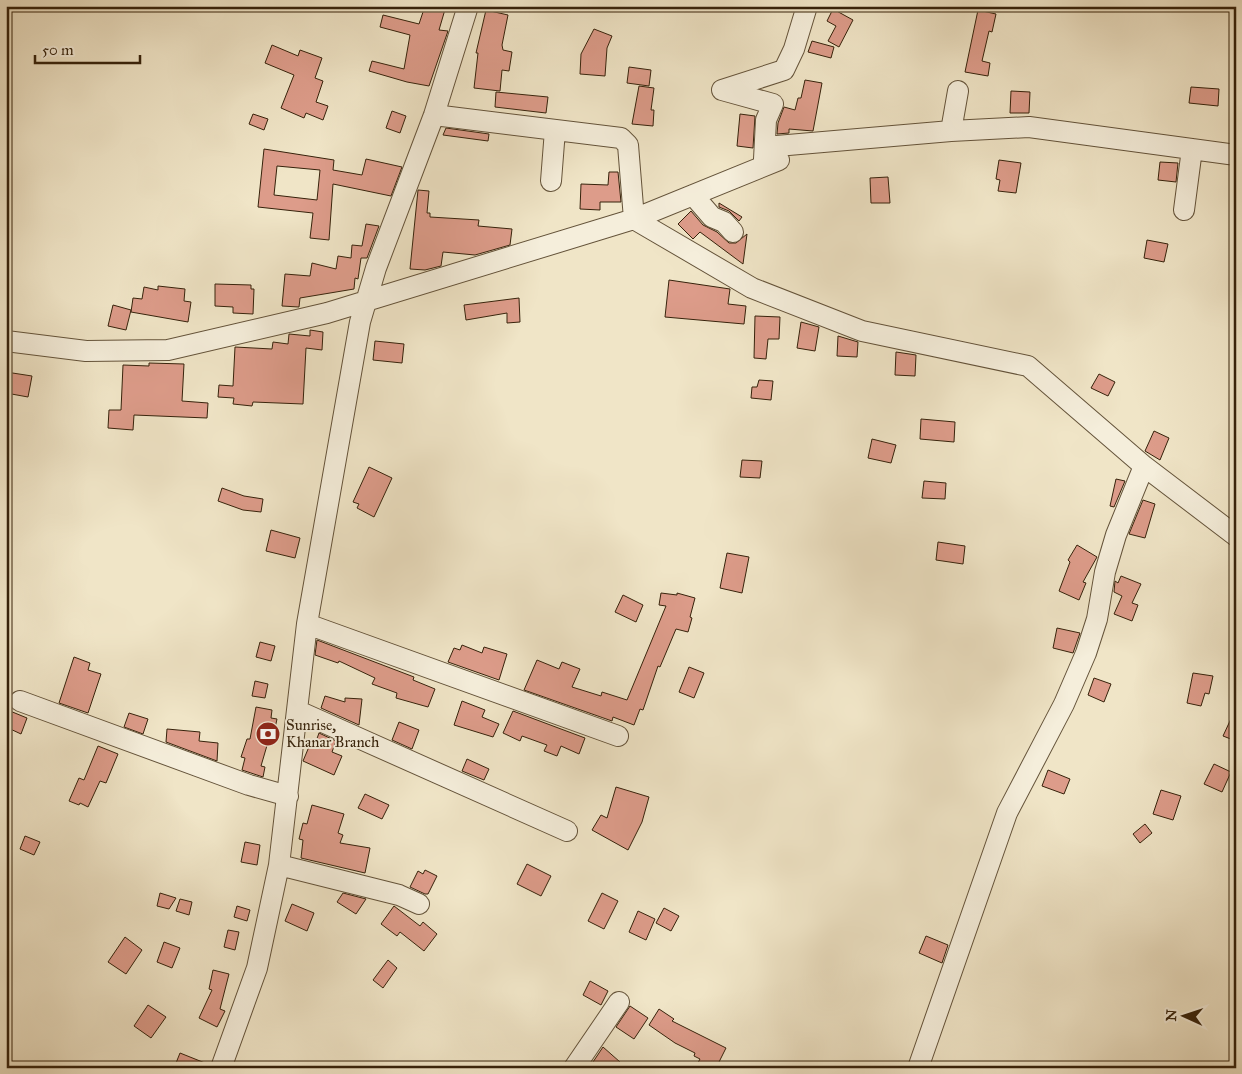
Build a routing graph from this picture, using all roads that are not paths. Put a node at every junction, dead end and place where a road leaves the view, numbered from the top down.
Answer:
1 (468, 6) edge
2 (807, 6) edge
3 (958, 90) dead end
4 (434, 115) junction
5 (555, 130) junction
6 (951, 131) junction
7 (1192, 149) junction
8 (1236, 155) edge
9 (764, 166) junction
10 (551, 181) dead end
11 (693, 195) junction
12 (1184, 210) dead end
13 (634, 219) junction
14 (733, 232) dead end
15 (366, 302) junction
16 (6, 341) edge
17 (1144, 466) junction
18 (1236, 536) edge
19 (307, 624) junction
20 (20, 701) dead end
21 (298, 711) junction
22 (618, 736) dead end
23 (288, 796) junction
24 (567, 831) dead end
25 (279, 865) junction
26 (419, 904) dead end
27 (620, 1002) dead end
28 (221, 1068) edge
29 (574, 1068) edge
30 (918, 1068) edge

1 - 4 street
2 - 9 street
3 - 6 street
4 - 5 street
4 - 15 street
5 - 10 street
5 - 13 street
6 - 7 street
6 - 9 street
7 - 8 street
7 - 12 street
9 - 11 street
11 - 13 street
11 - 14 street
13 - 15 street
13 - 17 street
15 - 16 street
15 - 19 street
17 - 18 street
17 - 30 street
19 - 21 street
19 - 22 street
20 - 23 street
21 - 23 street
21 - 24 street
23 - 25 street
25 - 26 street
25 - 28 street
27 - 29 street

